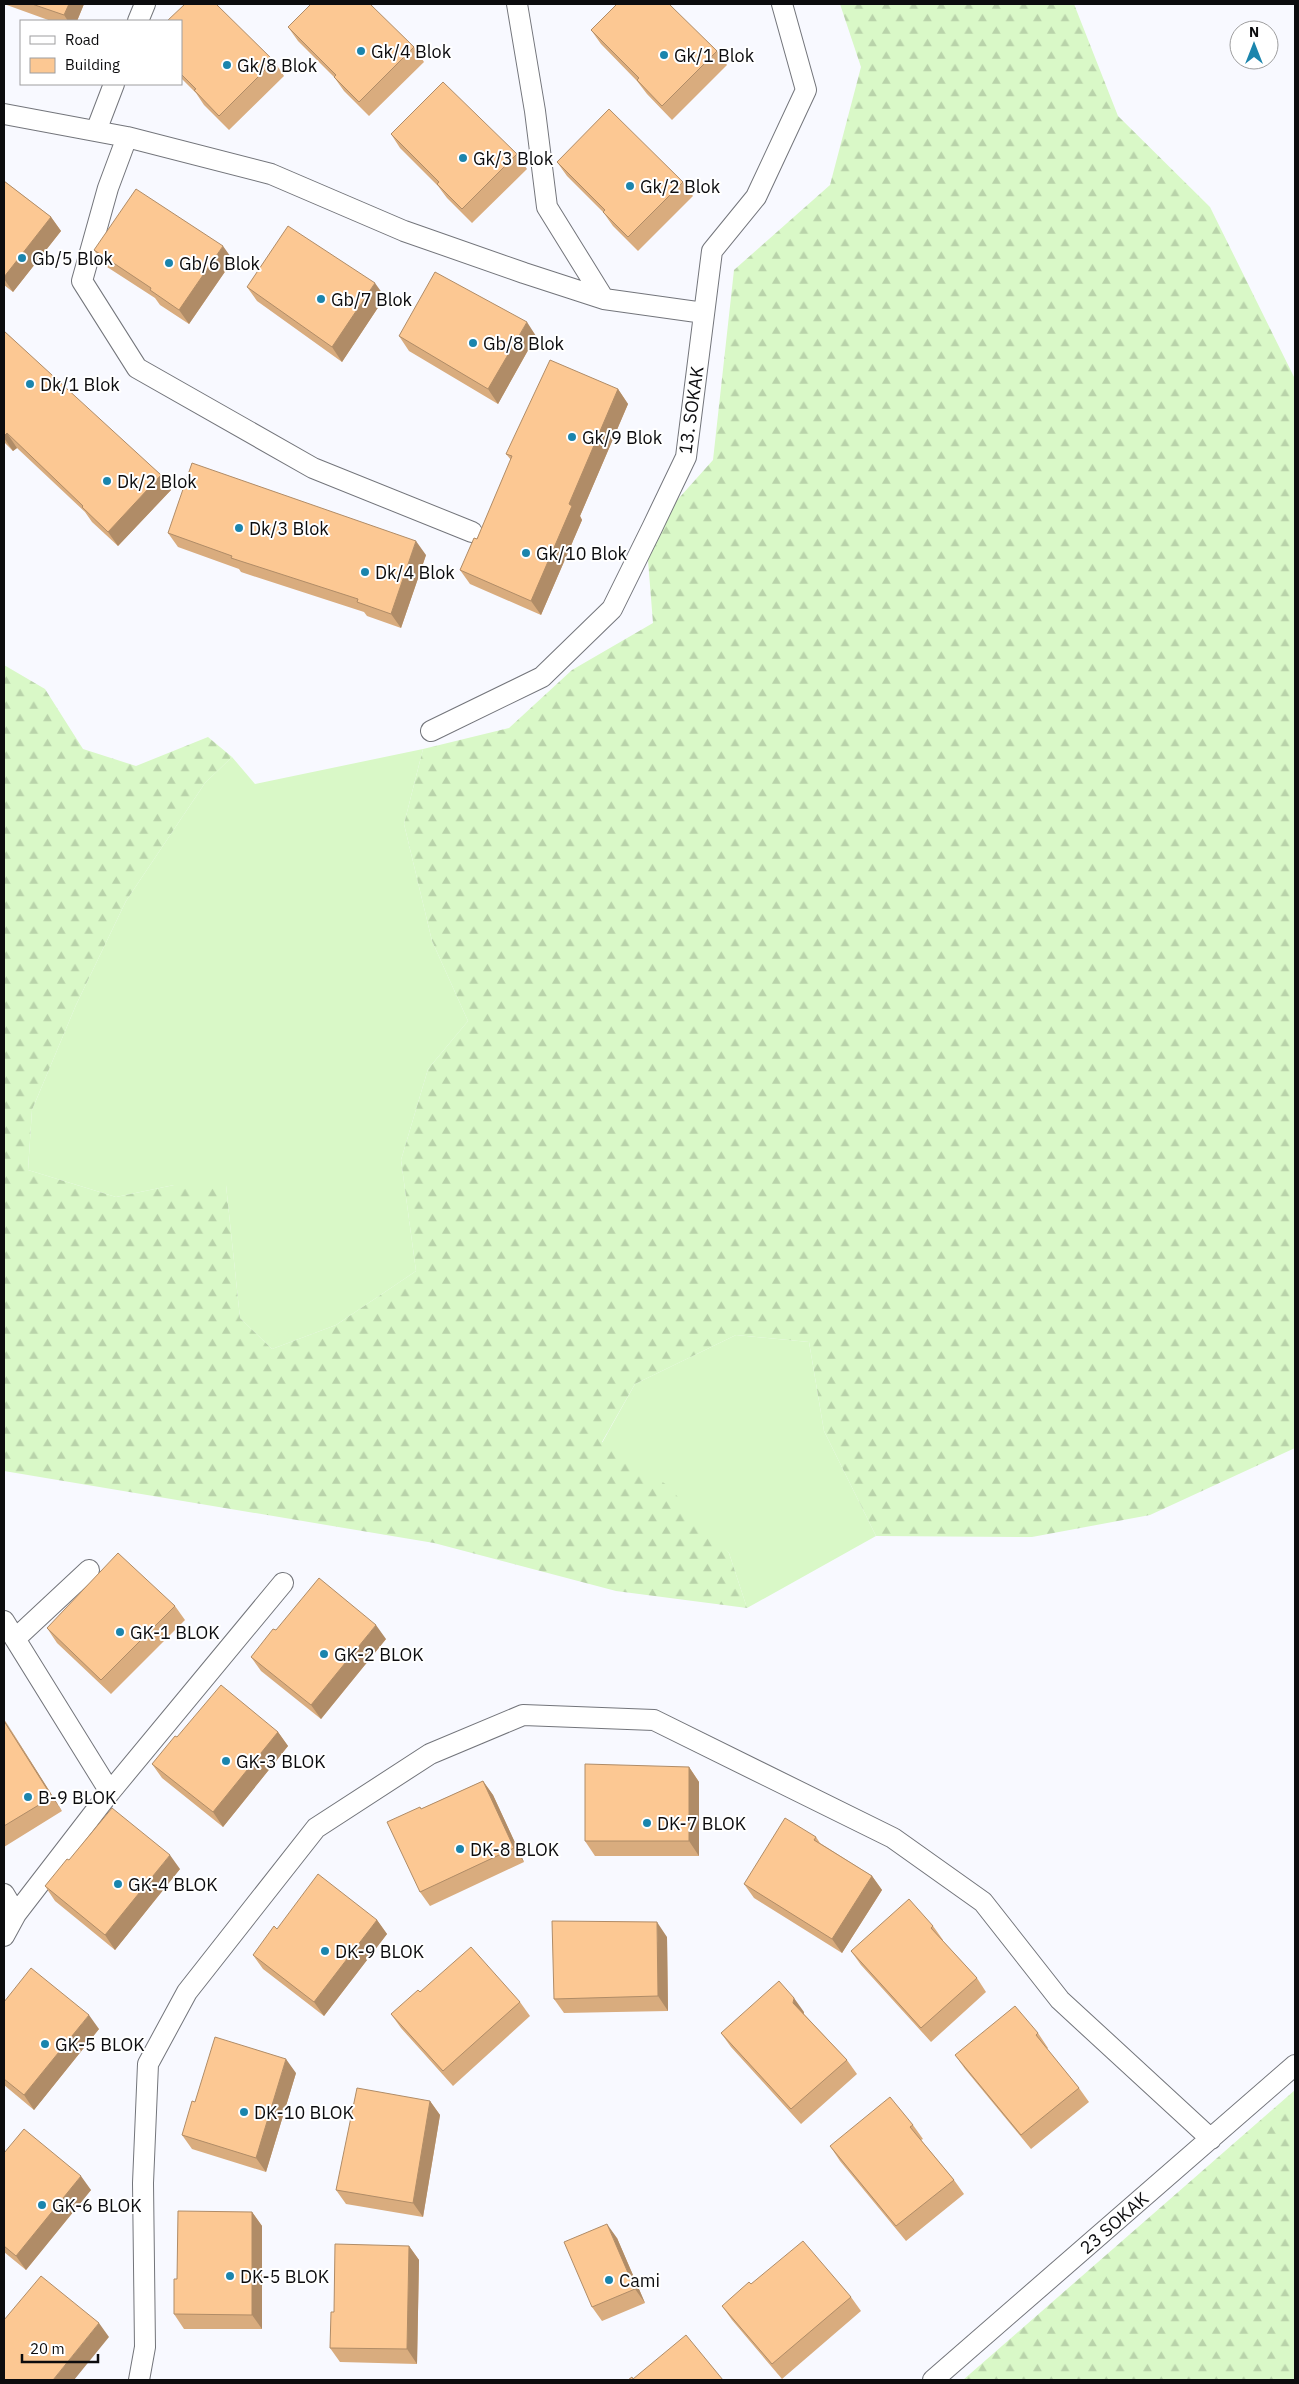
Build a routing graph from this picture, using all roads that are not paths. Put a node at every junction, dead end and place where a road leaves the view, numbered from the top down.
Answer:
1 (145, 4) edge
2 (517, 4) edge
3 (782, 4) edge
4 (138, 20) edge
5 (114, 85) edge
6 (4, 114) edge
7 (96, 131) junction
8 (128, 137) junction
9 (604, 299) junction
10 (704, 313) junction
11 (472, 532) dead end
12 (431, 731) dead end
13 (89, 1570) dead end
14 (283, 1583) dead end
15 (4, 1622) edge
16 (14, 1639) junction
17 (110, 1792) junction
18 (4, 1894) edge
19 (16, 1914) junction
20 (4, 1936) edge
21 (1295, 2066) edge
22 (1211, 2139) junction
23 (139, 2380) edge
24 (933, 2380) edge

1 - 4 street
2 - 9 street
3 - 10 street, 13. SOKAK
5 - 7 street
6 - 7 street
7 - 8 street
8 - 9 street
8 - 11 street
9 - 10 street
10 - 12 street, 13. SOKAK
13 - 16 street
14 - 17 street
15 - 16 street
16 - 17 street
17 - 19 street
18 - 19 street
19 - 20 street
21 - 22 street, 23 SOKAK
22 - 23 street
22 - 24 street, 23 SOKAK

